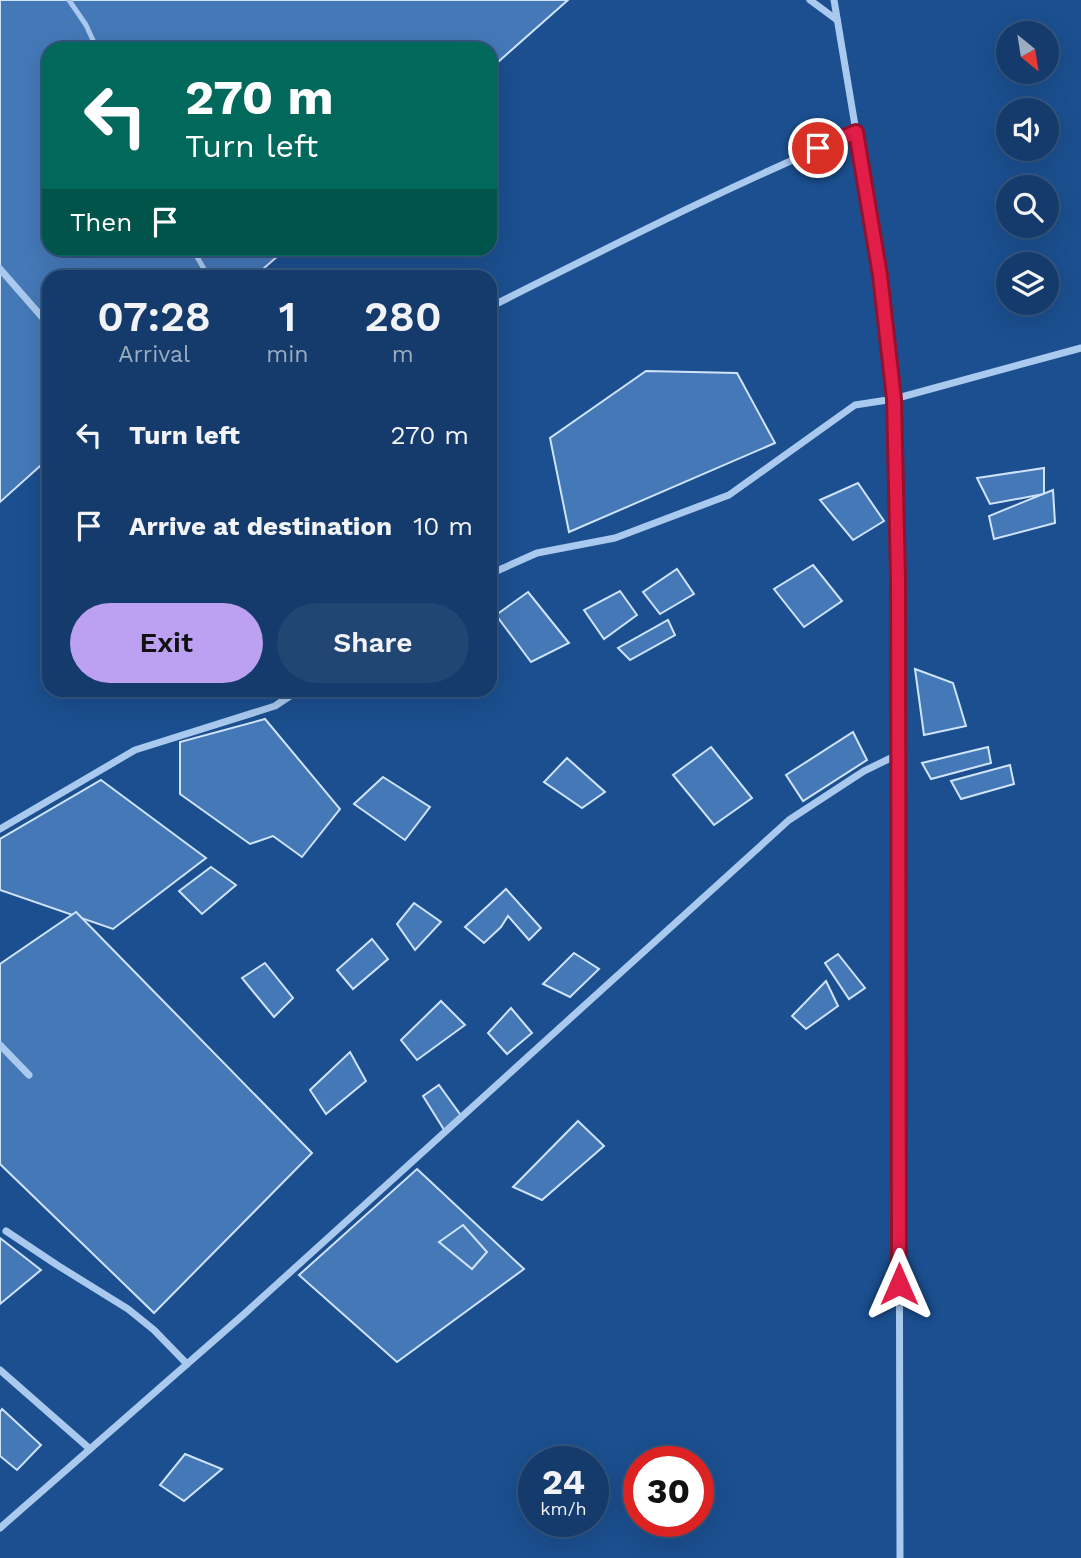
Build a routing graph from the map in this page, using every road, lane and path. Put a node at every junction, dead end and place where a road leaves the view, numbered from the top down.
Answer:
1 (69, 0) edge
2 (810, 0) edge
3 (834, 0) edge
4 (837, 20) junction
5 (94, 42) edge
6 (856, 132) junction
7 (0, 269) edge
8 (497, 304) edge
9 (42, 317) edge
10 (1081, 348) edge
11 (894, 399) junction
12 (497, 571) edge
13 (288, 697) edge
14 (897, 755) junction
15 (0, 829) edge
16 (0, 1045) edge
17 (29, 1074) dead end
18 (6, 1231) dead end
19 (187, 1364) junction
20 (0, 1370) edge
21 (90, 1449) junction
22 (0, 1528) edge
23 (900, 1558) edge

1 - 5 lane
2 - 4 street
3 - 4 street
4 - 6 street
6 - 8 street
6 - 11 street
7 - 9 street
10 - 11 street
11 - 12 street
11 - 14 street
13 - 15 street
14 - 19 street
14 - 23 street
16 - 17 street
18 - 19 street
19 - 21 street
20 - 21 street
21 - 22 street

